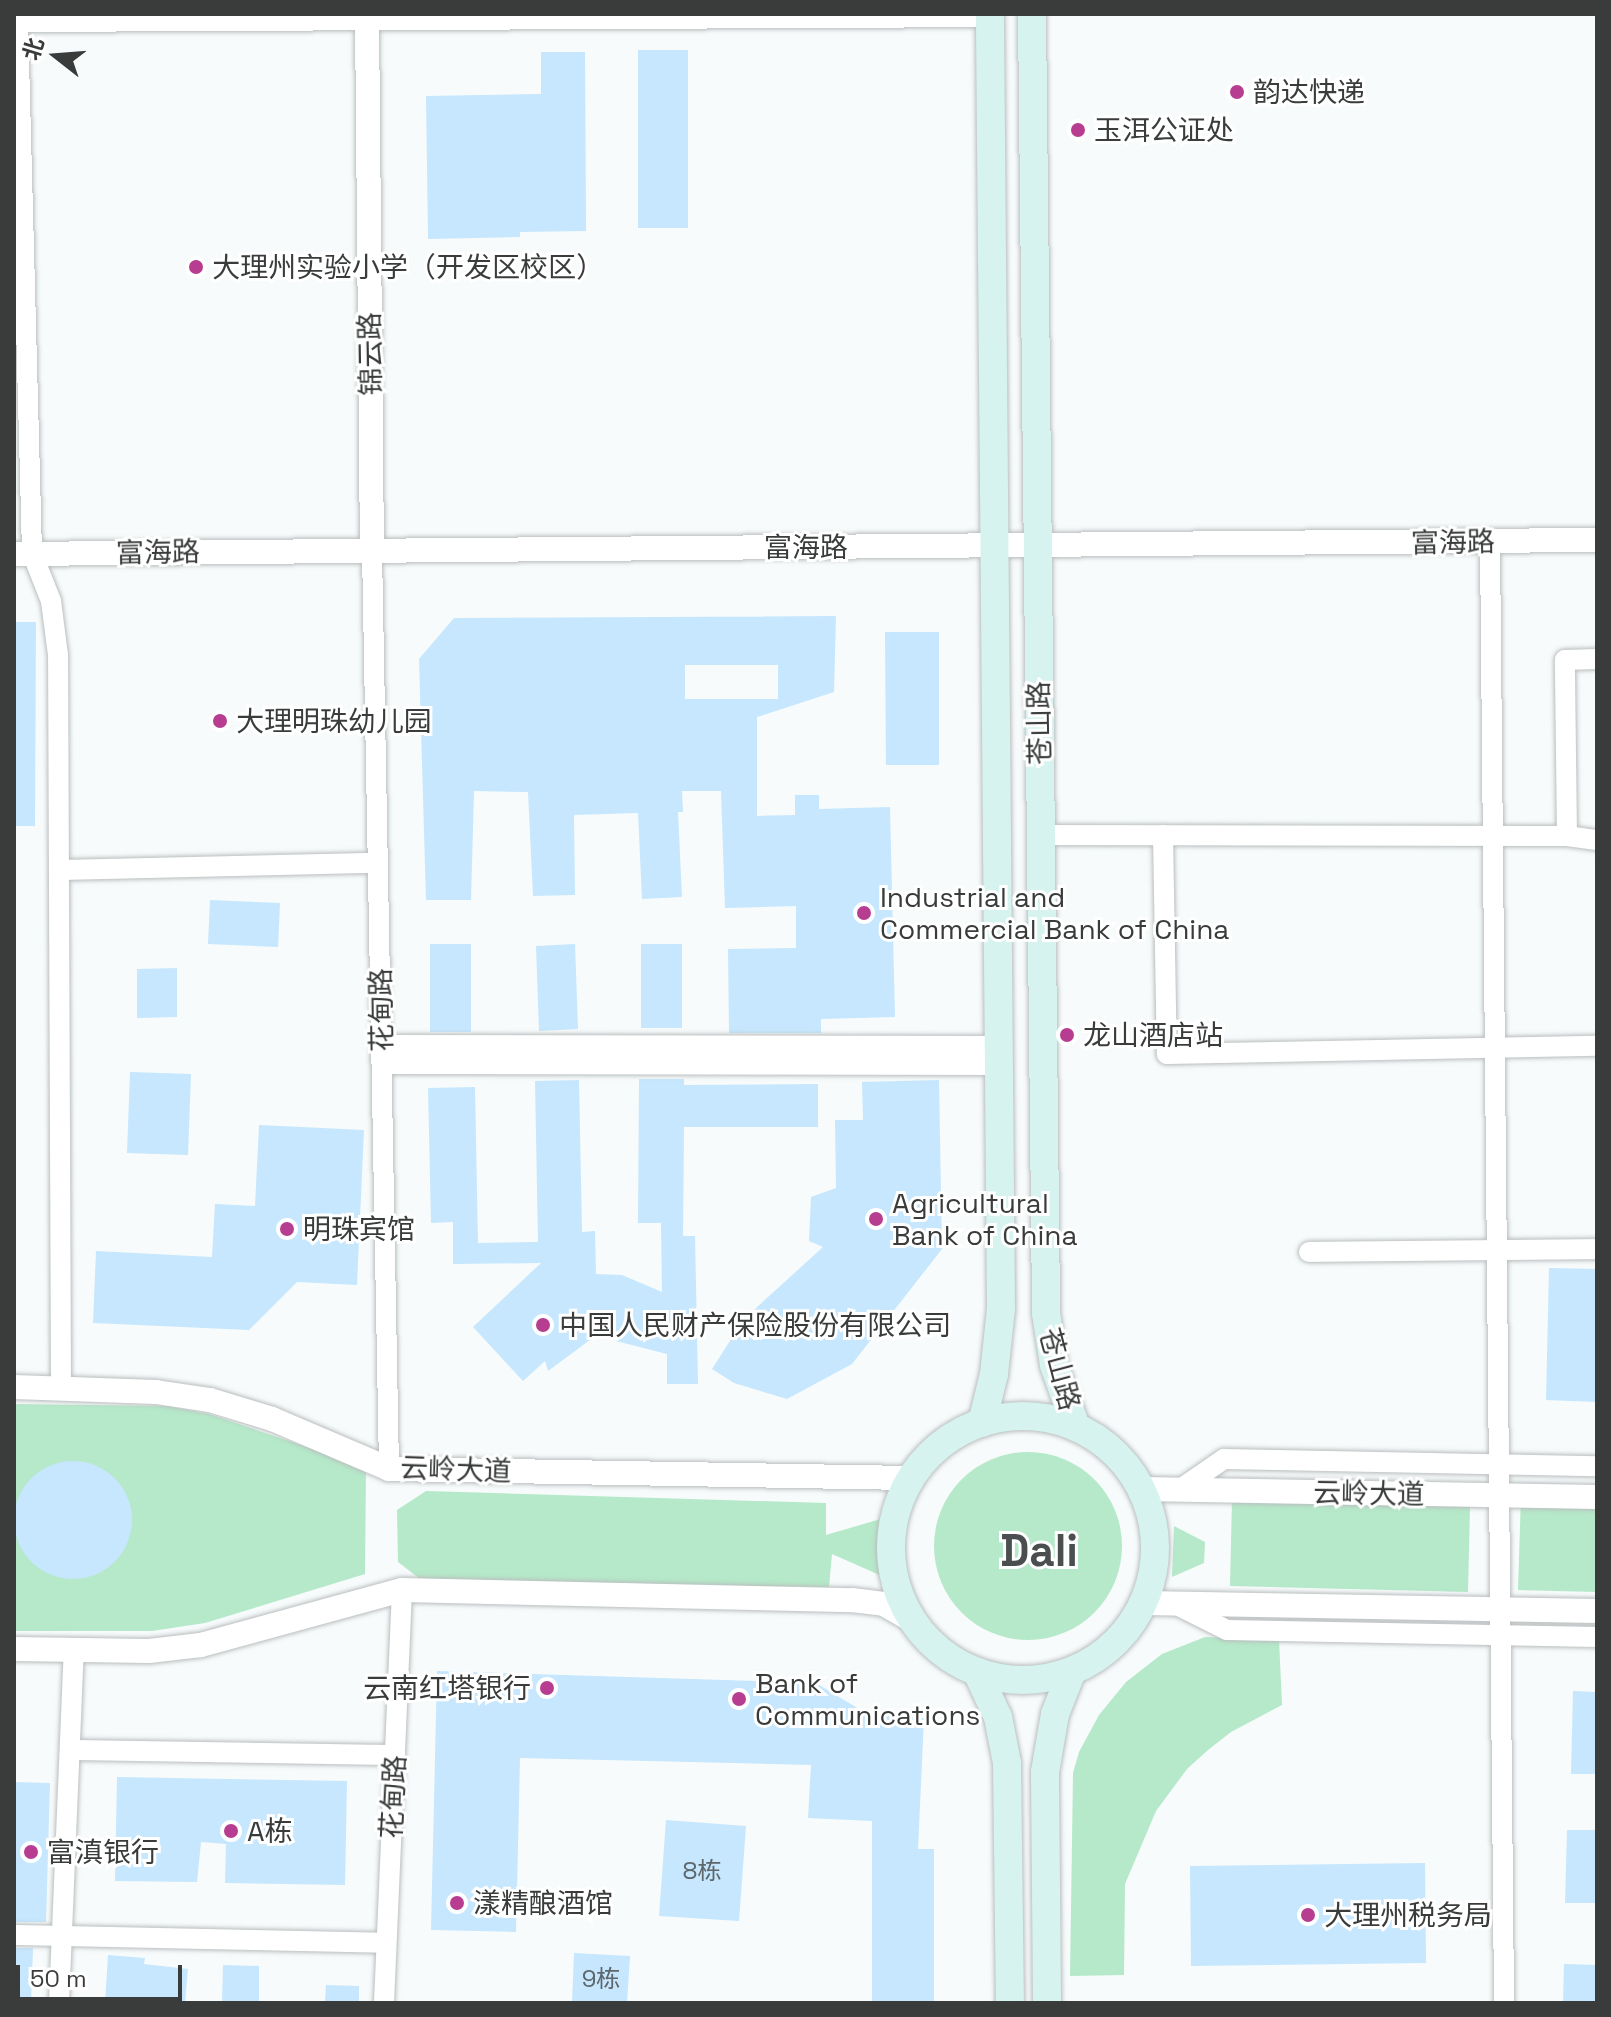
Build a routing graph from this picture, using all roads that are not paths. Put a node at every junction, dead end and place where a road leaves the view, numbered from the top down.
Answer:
1 (1032, 14) edge
2 (367, 16) edge
3 (990, 16) edge
4 (1597, 540) edge
5 (1490, 541) junction
6 (1037, 545) junction
7 (996, 546) junction
8 (372, 550) junction
9 (23, 554) edge
10 (1597, 659) edge
11 (1040, 835) junction
12 (1163, 835) junction
13 (1567, 836) junction
14 (1492, 838) junction
15 (1597, 840) edge
16 (378, 863) junction
17 (60, 870) junction
18 (1597, 1046) edge
19 (1495, 1048) junction
20 (382, 1055) junction
21 (1002, 1055) junction
22 (1597, 1249) edge
23 (1309, 1252) dead end
24 (1497, 1252) junction
25 (14, 1387) edge
26 (61, 1388) junction
27 (982, 1423) junction
28 (1076, 1427) junction
29 (1499, 1465) junction
30 (1597, 1466) edge
31 (389, 1469) junction
32 (912, 1478) junction
33 (1142, 1489) junction
34 (1179, 1490) junction
35 (1499, 1495) junction
36 (1597, 1497) edge
37 (402, 1590) junction
38 (1144, 1603) junction
39 (1175, 1604) junction
40 (1500, 1610) junction
41 (1597, 1611) edge
42 (912, 1620) junction
43 (1500, 1635) junction
44 (1597, 1637) edge
45 (14, 1649) edge
46 (74, 1650) junction
47 (1072, 1671) junction
48 (977, 1672) junction
49 (70, 1750) junction
50 (395, 1755) junction
51 (14, 1935) edge
52 (62, 1935) junction
53 (386, 1943) junction
54 (59, 2003) edge
55 (384, 2003) edge
56 (1010, 2003) edge
57 (1047, 2003) edge
58 (1504, 2003) edge

1 - 6 main road, 苍山路
2 - 3 street
2 - 8 street, 锦云路
2 - 9 street
3 - 7 main road, 苍山路
4 - 5 street, 富海路
5 - 6 street, 富海路
5 - 14 street
6 - 7 street, 富海路
6 - 11 main road, 苍山路
7 - 8 street, 富海路
7 - 21 main road, 苍山路
8 - 9 street, 富海路
8 - 16 street, 花甸路
9 - 17 street
10 - 13 street
11 - 12 street
11 - 28 main road, 苍山路
12 - 14 street
12 - 19 street
13 - 14 street
13 - 15 street
14 - 19 street
16 - 17 street
16 - 20 street, 花甸路
17 - 26 street
18 - 19 street
19 - 24 street
20 - 21 street
20 - 31 street, 花甸路
21 - 27 main road, 苍山路
22 - 24 street
23 - 24 street
24 - 29 street
25 - 26 street, 云岭大道
26 - 31 street, 云岭大道
27 - 28 main road
27 - 32 main road
28 - 33 main road
29 - 30 street
29 - 34 street
29 - 35 street
31 - 32 street, 云岭大道
32 - 42 main road
33 - 34 street, 云岭大道
33 - 38 main road
34 - 35 street, 云岭大道
35 - 36 street, 云岭大道
35 - 40 street
37 - 42 street
37 - 46 street
37 - 50 street, 花甸路
38 - 39 street
38 - 47 main road
39 - 40 street
39 - 43 street
40 - 41 street
40 - 43 street
42 - 48 main road
43 - 44 street
43 - 58 street
45 - 46 street
46 - 49 street
47 - 48 main road
47 - 57 main road
48 - 56 main road
49 - 50 street
49 - 52 street
50 - 53 street, 花甸路
51 - 52 street
52 - 53 street
52 - 54 street
53 - 55 street, 花甸路

